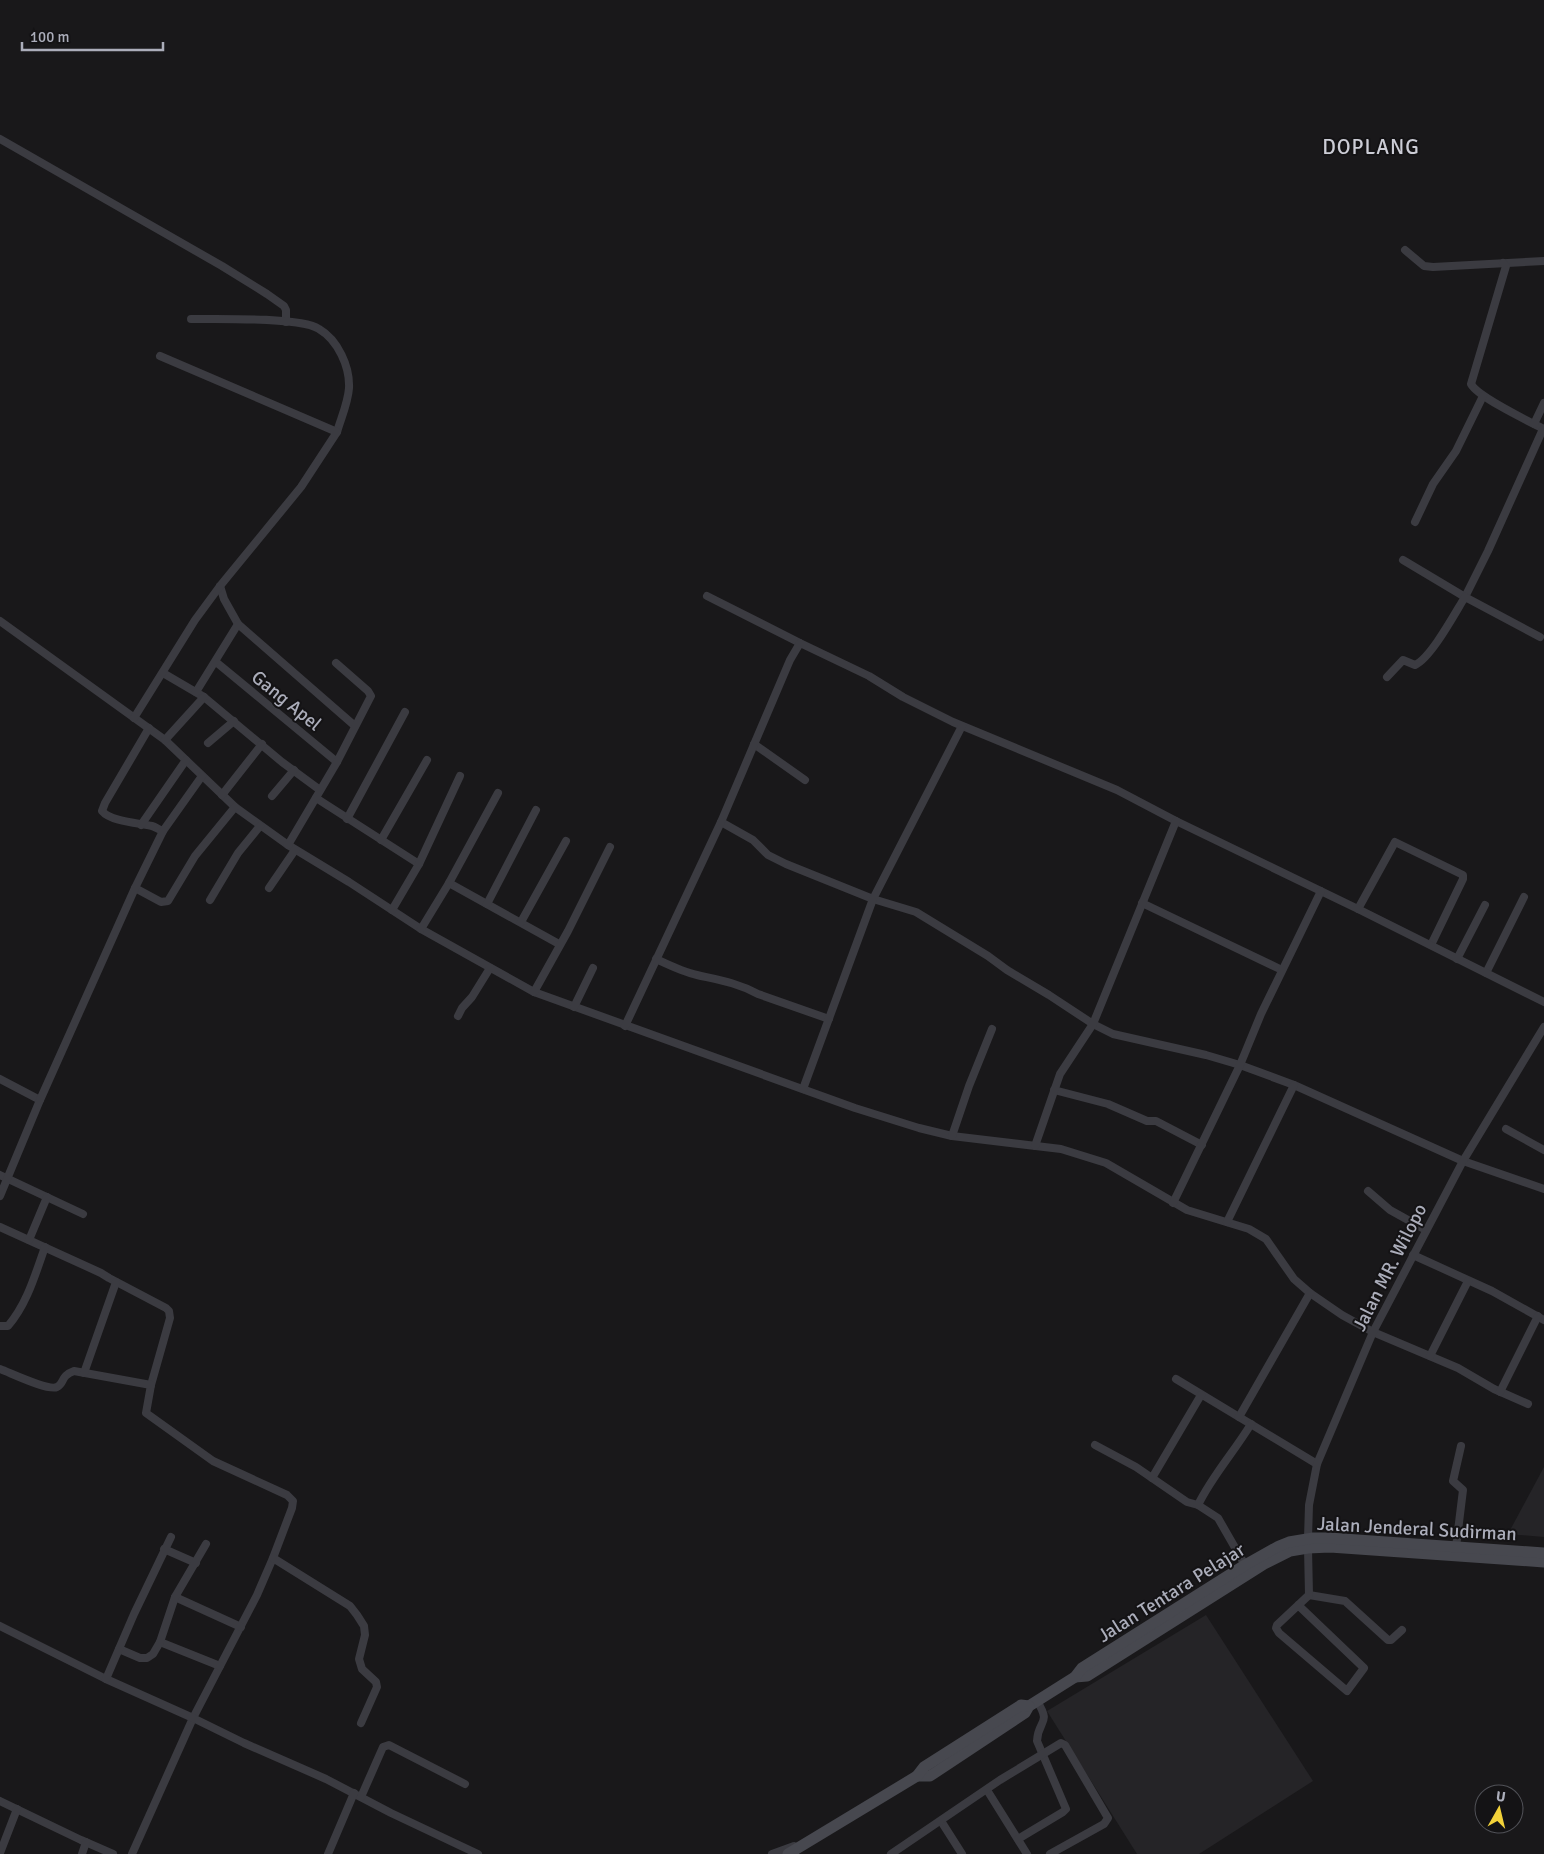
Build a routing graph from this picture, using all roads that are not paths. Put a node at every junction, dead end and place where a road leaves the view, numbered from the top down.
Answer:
1 (0, 139) edge
2 (1405, 250) dead end
3 (1544, 261) edge
4 (1503, 263) junction
5 (190, 319) dead end
6 (286, 322) junction
7 (160, 356) dead end
8 (1483, 396) junction
9 (1544, 403) edge
10 (1534, 424) junction
11 (1543, 429) edge
12 (337, 432) junction
13 (1415, 522) dead end
14 (1403, 560) dead end
15 (220, 586) junction
16 (707, 596) dead end
17 (1465, 597) junction
18 (0, 621) edge
19 (238, 624) junction
20 (1540, 637) dead end
21 (800, 643) junction
22 (216, 662) junction
23 (336, 663) dead end
24 (163, 673) junction
25 (1387, 677) dead end
26 (196, 692) junction
27 (204, 697) junction
28 (405, 712) dead end
29 (134, 718) junction
30 (234, 721) junction
31 (355, 726) junction
32 (962, 726) junction
33 (148, 728) junction
34 (165, 740) junction
35 (208, 743) dead end
36 (262, 744) junction
37 (754, 744) junction
38 (186, 760) junction
39 (427, 760) dead end
40 (338, 762) junction
41 (294, 770) junction
42 (202, 776) junction
43 (460, 776) dead end
44 (806, 780) dead end
45 (320, 790) junction
46 (498, 793) dead end
47 (222, 795) junction
48 (272, 796) dead end
49 (316, 798) junction
50 (235, 807) junction
51 (536, 810) dead end
52 (347, 819) junction
53 (1176, 821) junction
54 (721, 822) junction
55 (141, 825) junction
56 (260, 826) junction
57 (163, 831) junction
58 (381, 840) junction
59 (566, 841) dead end
60 (288, 845) junction
61 (610, 847) dead end
62 (295, 850) junction
63 (419, 864) junction
64 (449, 884) junction
65 (135, 888) junction
66 (269, 888) dead end
67 (1321, 891) junction
68 (1524, 897) dead end
69 (873, 899) junction
70 (210, 900) dead end
71 (1142, 902) junction
72 (487, 904) junction
73 (1485, 905) dead end
74 (1358, 909) junction
75 (392, 910) junction
76 (521, 922) junction
77 (421, 929) junction
78 (559, 944) junction
79 (1431, 945) junction
80 (1457, 958) junction
81 (656, 960) junction
82 (490, 968) junction
83 (593, 968) dead end
84 (1282, 970) junction
85 (1486, 973) junction
86 (534, 992) junction
87 (1544, 1002) edge
88 (574, 1008) junction
89 (458, 1016) dead end
90 (829, 1018) junction
91 (1093, 1024) junction
92 (625, 1026) junction
93 (1544, 1027) edge
94 (992, 1030) dead end
95 (1240, 1065) junction
96 (0, 1079) edge
97 (1294, 1086) junction
98 (803, 1090) junction
99 (1054, 1090) junction
100 (40, 1100) junction
101 (1506, 1129) dead end
102 (952, 1136) junction
103 (1202, 1145) junction
104 (1035, 1146) junction
105 (1544, 1150) edge
106 (1463, 1161) junction
107 (4, 1176) edge
108 (1544, 1188) edge
109 (1368, 1191) dead end
110 (0, 1196) edge
111 (47, 1197) junction
112 (1173, 1202) junction
113 (83, 1214) dead end
114 (1227, 1222) junction
115 (0, 1227) edge
116 (1426, 1230) junction
117 (29, 1240) junction
118 (45, 1247) junction
119 (1412, 1255) junction
120 (1468, 1281) junction
121 (116, 1282) junction
122 (1310, 1293) junction
123 (1541, 1318) edge
124 (0, 1326) edge
125 (1373, 1332) junction
126 (1430, 1356) junction
127 (0, 1369) edge
128 (84, 1373) junction
129 (1176, 1379) dead end
130 (151, 1385) junction
131 (1500, 1392) junction
132 (1201, 1395) junction
133 (1528, 1404) dead end
134 (1239, 1417) junction
135 (1251, 1424) junction
136 (1095, 1445) dead end
137 (1461, 1446) dead end
138 (1317, 1464) junction
139 (1152, 1478) junction
140 (1198, 1505) junction
141 (171, 1537) dead end
142 (1308, 1543) junction
143 (206, 1544) dead end
144 (1289, 1546) junction
145 (1456, 1547) junction
146 (164, 1549) junction
147 (1544, 1553) edge
148 (1506, 1555) junction
149 (274, 1558) junction
150 (1544, 1562) edge
151 (196, 1563) junction
152 (1245, 1565) junction
153 (1310, 1595) junction
154 (175, 1597) junction
155 (1298, 1605) junction
156 (0, 1626) edge
157 (241, 1627) junction
158 (1402, 1630) dead end
159 (160, 1642) junction
160 (119, 1649) junction
161 (220, 1666) junction
162 (1075, 1677) junction
163 (106, 1679) junction
164 (1033, 1704) junction
165 (193, 1718) junction
166 (361, 1723) dead end
167 (1042, 1754) junction
168 (465, 1784) dead end
169 (987, 1790) junction
170 (358, 1795) junction
171 (0, 1801) edge
172 (17, 1809) junction
173 (941, 1822) junction
174 (1018, 1839) junction
175 (86, 1842) junction
176 (804, 1843) junction
177 (903, 1846) junction
178 (0, 1853) edge
179 (82, 1854) edge
180 (114, 1854) edge
181 (132, 1854) edge
182 (328, 1854) edge
183 (478, 1854) edge
184 (772, 1854) edge
185 (788, 1854) edge
186 (891, 1854) edge
187 (907, 1854) edge
188 (962, 1854) edge
189 (1027, 1854) edge
190 (1050, 1854) edge

1 - 6 street
2 - 4 street
3 - 4 street
4 - 8 street
5 - 6 street
6 - 12 street
7 - 12 street
8 - 10 street
8 - 13 street
9 - 10 street
10 - 11 street
11 - 17 street
12 - 15 street
14 - 17 street
15 - 19 street
15 - 24 street
16 - 21 street
17 - 20 street
17 - 25 street
18 - 29 street
19 - 22 street
19 - 31 street
21 - 32 street
21 - 37 street
22 - 26 street
22 - 40 street, Gang Apel
23 - 31 street
24 - 26 street
24 - 29 street
26 - 27 street
27 - 30 street
27 - 34 street
28 - 52 street
29 - 33 street
30 - 35 street
30 - 36 street
31 - 40 street
32 - 53 street
32 - 69 street
33 - 34 street
33 - 55 street
34 - 38 street
36 - 41 street
36 - 47 street
37 - 44 street
37 - 54 street
38 - 42 street
38 - 55 street
39 - 58 street
40 - 45 street
41 - 45 street
41 - 48 street
42 - 47 street
42 - 57 street
43 - 63 street
45 - 49 street
46 - 64 street
47 - 50 street
49 - 52 street
49 - 60 street
50 - 56 street
50 - 65 street
51 - 72 street
52 - 58 street
53 - 67 street
53 - 71 street
54 - 69 street
54 - 81 street
55 - 57 street
56 - 60 street
56 - 70 street
57 - 65 street
58 - 63 street
59 - 76 street
60 - 62 street
61 - 78 street
62 - 66 street
62 - 75 street
63 - 75 street
64 - 72 street
64 - 77 street
65 - 100 street
67 - 74 street
67 - 84 street
68 - 85 street
69 - 90 street
69 - 91 street
71 - 84 street
71 - 91 street
72 - 76 street
73 - 80 street
74 - 79 street
74 - 79 street
75 - 77 street
76 - 78 street
77 - 82 street
78 - 86 street
79 - 80 street
80 - 85 street
81 - 90 street
81 - 92 street
82 - 86 street
82 - 89 street
83 - 88 street
84 - 95 street
85 - 87 street
86 - 88 street
88 - 92 street
90 - 98 street
91 - 95 street
91 - 99 street
92 - 98 street
93 - 106 street, Jalan MR. Wilopo
94 - 102 street
95 - 97 street
95 - 103 street
96 - 100 street
97 - 106 street
97 - 114 street
98 - 102 street
99 - 103 street
99 - 104 street
100 - 107 street
101 - 105 street
102 - 104 street
103 - 112 street
104 - 112 street
106 - 108 street
106 - 116 street, Jalan MR. Wilopo
107 - 110 street
107 - 111 street
109 - 116 street
111 - 113 street
111 - 117 street
112 - 114 street
114 - 122 street
115 - 117 street
116 - 119 street, Jalan MR. Wilopo
117 - 118 street
118 - 121 street
118 - 124 street
119 - 120 street
119 - 125 street, Jalan MR. Wilopo
120 - 123 street
120 - 126 street
121 - 128 street
121 - 130 street
122 - 125 street
122 - 134 street
123 - 131 street
125 - 126 street
125 - 138 street, Jalan MR. Wilopo
126 - 131 street
127 - 128 street
128 - 130 street
129 - 132 street
130 - 149 street
131 - 133 street
132 - 134 street
132 - 139 street
134 - 135 street
135 - 138 street
135 - 140 street
136 - 139 street
137 - 145 street
138 - 142 street, Jalan MR. Wilopo
139 - 140 street
140 - 152 street
141 - 146 street
142 - 144 main road, Jalan Jenderal Sudirman
142 - 145 main road, Jalan Jenderal Sudirman
142 - 148 main road, Jalan Jenderal Sudirman
142 - 153 street, Jalan MR. Wilopo
143 - 151 street
144 - 152 main road, Jalan Tentara Pelajar
144 - 162 main road, Jalan Tentara Pelajar
145 - 148 main road, Jalan Jenderal Sudirman
146 - 151 street
146 - 160 street
147 - 148 main road, Jalan Jenderal Sudirman
148 - 150 main road, Jalan Jenderal Sudirman
149 - 157 street
149 - 166 street
151 - 154 street
152 - 162 main road, Jalan Tentara Pelajar
153 - 155 street
153 - 158 street
154 - 157 street
154 - 159 street
155 - 155 street
156 - 163 street
157 - 161 street
159 - 160 street
159 - 161 street
160 - 163 street
161 - 165 street
162 - 164 main road, Jalan Tentara Pelajar
163 - 165 street
164 - 167 street
164 - 176 main road, Jalan Tentara Pelajar
165 - 170 street
165 - 181 street
167 - 169 street
167 - 174 street
167 - 190 street
168 - 170 street
169 - 173 street
169 - 174 street
170 - 182 street
170 - 183 street
171 - 172 street
172 - 175 street
172 - 178 street
173 - 177 street
173 - 188 street
174 - 189 street
175 - 179 street
175 - 180 street
176 - 184 street
176 - 185 main road, Jalan Tentara Pelajar
177 - 186 street
177 - 187 street

